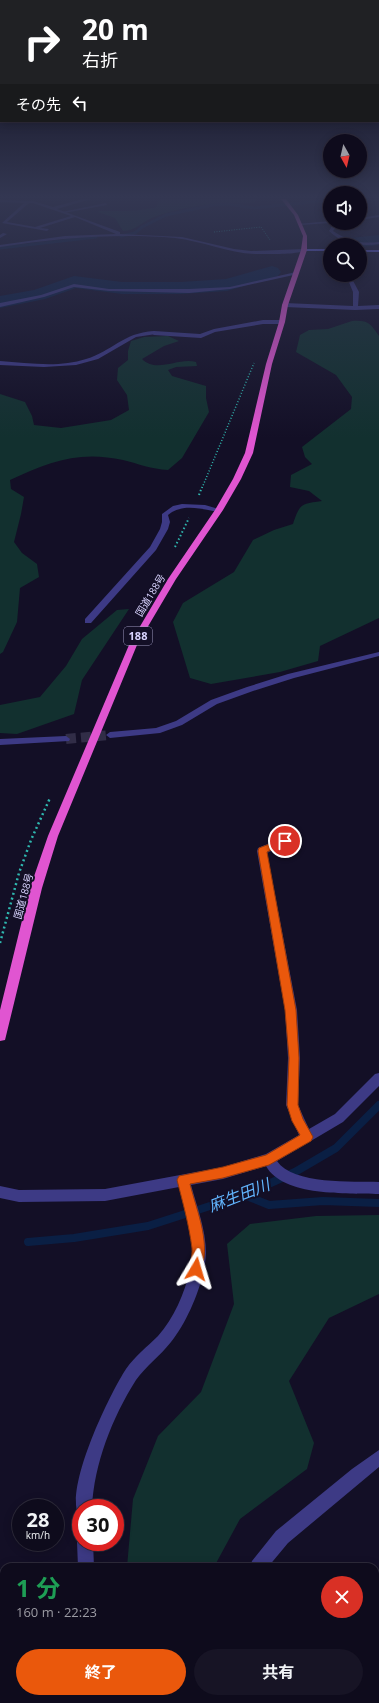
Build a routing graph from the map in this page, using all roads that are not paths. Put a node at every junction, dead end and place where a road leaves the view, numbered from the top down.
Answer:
1 (272, 278) edge
2 (294, 278) edge
3 (351, 282) edge
4 (0, 305) edge
5 (285, 305) junction
6 (379, 307) edge
7 (355, 308) junction
8 (282, 322) junction
9 (0, 363) edge
10 (219, 510) junction
11 (88, 621) dead end
12 (379, 654) edge
13 (110, 735) tunnel mouth
14 (66, 739) tunnel mouth
15 (0, 742) edge
16 (296, 836) dead end
17 (0, 1036) edge
18 (379, 1078) edge
19 (307, 1137) junction
20 (269, 1159) junction
21 (183, 1180) junction
22 (379, 1188) edge
23 (0, 1192) edge
24 (379, 1458) edge
25 (85, 1499) edge
26 (85, 1551) edge
27 (86, 1563) edge
28 (261, 1563) edge

1 - 4 street
2 - 5 highway, 国道188号 / 188
3 - 7 street
5 - 7 street
5 - 8 highway, 国道188号 / 188
6 - 7 street
8 - 9 street
8 - 10 highway, 国道188号 / 188
10 - 11 street
10 - 17 highway, 国道188号 / 188
12 - 13 street
14 - 15 street
16 - 19 street
18 - 19 street
19 - 20 street
20 - 21 street
20 - 22 street
21 - 23 street
21 - 25 street
24 - 28 street
26 - 27 street

